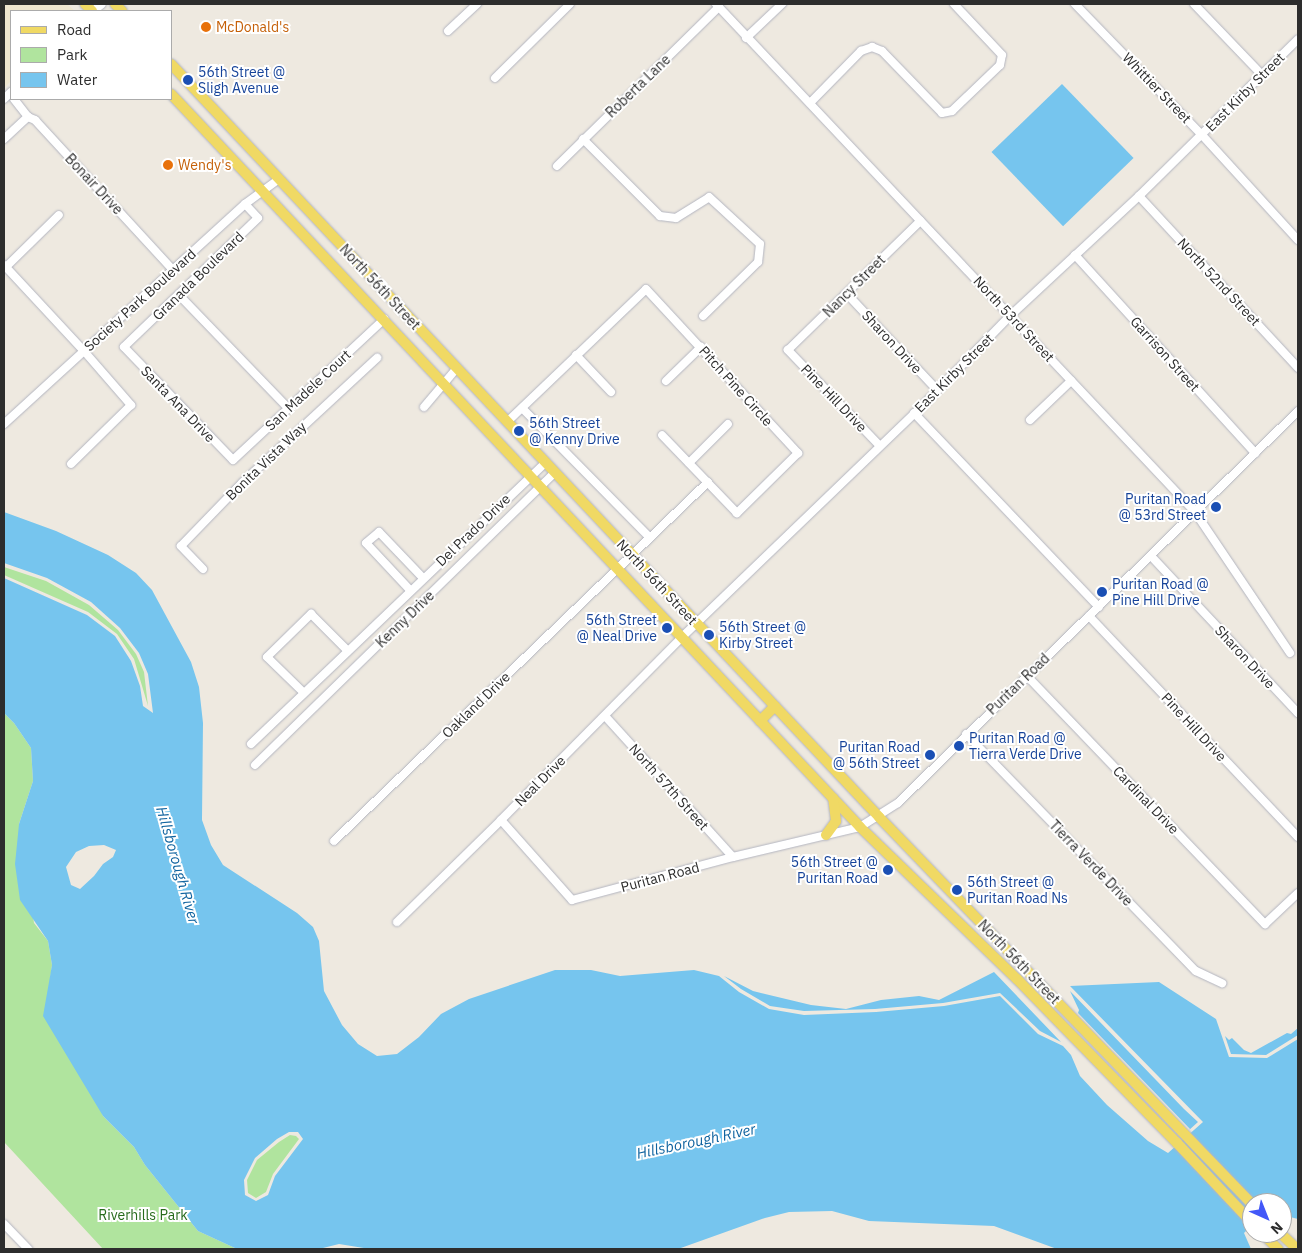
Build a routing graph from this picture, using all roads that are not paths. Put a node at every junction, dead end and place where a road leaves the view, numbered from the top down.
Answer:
1 (477, 4) edge
2 (570, 4) edge
3 (782, 4) edge
4 (954, 4) edge
5 (1075, 4) edge
6 (1194, 4) edge
7 (718, 5) edge
8 (448, 31) dead end
9 (746, 38) junction
10 (1298, 40) edge
11 (172, 65) edge
12 (1262, 75) junction
13 (494, 78) dead end
14 (172, 95) edge
15 (14, 100) edge
16 (810, 103) junction
17 (28, 117) junction
18 (1202, 135) junction
19 (4, 139) edge
20 (583, 139) junction
21 (557, 166) dead end
22 (279, 179) junction
23 (262, 190) junction
24 (1139, 196) junction
25 (245, 204) junction
26 (59, 215) dead end
27 (920, 221) junction
28 (1298, 240) edge
29 (1075, 255) junction
30 (5, 266) edge
31 (174, 270) junction
32 (847, 294) junction
33 (179, 295) junction
34 (1011, 315) junction
35 (703, 316) dead end
36 (384, 319) junction
37 (701, 347) junction
38 (124, 348) joint
39 (788, 350) joint
40 (84, 351) junction
41 (576, 356) junction
42 (376, 358) dead end
43 (457, 368) junction
44 (1298, 368) edge
45 (666, 381) dead end
46 (1071, 381) junction
47 (442, 383) junction
48 (937, 390) junction
49 (611, 392) dead end
50 (424, 407) dead end
51 (522, 408) junction
52 (289, 409) junction
53 (1298, 411) edge
54 (914, 413) junction
55 (1030, 420) dead end
56 (508, 422) junction
57 (4, 424) edge
58 (728, 424) dead end
59 (662, 436) dead end
60 (879, 446) junction
61 (1255, 453) junction
62 (233, 460) joint
63 (545, 463) junction
64 (689, 463) junction
65 (71, 464) dead end
66 (554, 473) junction
67 (530, 476) junction
68 (708, 482) junction
69 (540, 487) junction
70 (1195, 512) junction
71 (649, 538) junction
72 (631, 555) junction
73 (1151, 556) junction
74 (203, 569) dead end
75 (617, 569) junction
76 (423, 578) junction
77 (410, 590) junction
78 (1099, 607) junction
79 (1089, 616) junction
80 (696, 624) junction
81 (681, 638) junction
82 (347, 650) junction
83 (1290, 653) dead end
84 (1027, 676) junction
85 (303, 692) junction
86 (775, 706) junction
87 (1298, 713) edge
88 (604, 716) junction
89 (760, 721) junction
90 (966, 734) junction
91 (251, 744) dead end
92 (255, 765) dead end
93 (832, 798) junction
94 (878, 817) junction
95 (501, 820) junction
96 (860, 827) junction
97 (826, 835) junction
98 (1298, 837) edge
99 (334, 841) dead end
100 (733, 857) junction
101 (1298, 893) edge
102 (396, 922) dead end
103 (1003, 946) junction
104 (993, 956) junction
105 (1222, 983) dead end
106 (1242, 1193) edge
107 (1242, 1212) edge
108 (4, 1224) edge
109 (10, 1231) junction
110 (4, 1237) edge
111 (28, 1249) edge

1 - 8 street
2 - 13 street
3 - 9 street
4 - 16 street
5 - 18 street, Whittier Street
6 - 12 street
7 - 9 street, North 53rd Street
7 - 20 street, Roberta Lane
9 - 16 street, North 53rd Street
10 - 12 street, East Kirby Street
11 - 22 main road, North 56th Street
12 - 18 street, East Kirby Street
14 - 23 main road, North 56th Street
15 - 17 street, Bonair Drive
16 - 27 street, North 53rd Street
17 - 19 street
17 - 31 street, Bonair Drive
18 - 24 street, East Kirby Street
18 - 28 street, Whittier Street
20 - 21 street, Roberta Lane
20 - 35 street
22 - 23 street, Society Park Boulevard
22 - 43 main road, North 56th Street
23 - 25 street, Society Park Boulevard
23 - 36 main road, North 56th Street
24 - 29 street, East Kirby Street
24 - 44 street, North 52nd Street
25 - 31 street, Society Park Boulevard
25 - 33 street, Granada Boulevard
26 - 30 street
27 - 32 street, Nancy Street
27 - 34 street, North 53rd Street
29 - 34 street, East Kirby Street
29 - 61 street, Garrison Street
30 - 40 street
31 - 40 street, Society Park Boulevard
32 - 39 street, Nancy Street
32 - 48 street, Sharon Drive
33 - 38 street, Granada Boulevard
33 - 52 street
34 - 46 street, North 53rd Street
34 - 48 street, East Kirby Street
36 - 47 main road, North 56th Street
36 - 52 street, San Madele Court
37 - 41 street, Pitch Pine Circle
37 - 45 street
37 - 68 street, Pitch Pine Circle
38 - 62 street, Santa Ana Drive
39 - 60 street, Pine Hill Drive
40 - 57 street, Society Park Boulevard
40 - 65 street
41 - 49 street
41 - 51 street, Pitch Pine Circle
42 - 74 street, Bonita Vista Way
43 - 47 street
43 - 56 main road, North 56th Street
46 - 55 street
46 - 70 street, North 53rd Street
47 - 50 street
47 - 67 main road, North 56th Street
48 - 54 street, East Kirby Street
51 - 56 street, Pitch Pine Circle
51 - 71 street
52 - 62 street, San Madele Court
53 - 61 street, Puritan Road
54 - 60 street, East Kirby Street
54 - 78 street
56 - 63 main road, North 56th Street
58 - 64 street
59 - 64 street
60 - 80 street, East Kirby Street
61 - 70 street, Puritan Road
63 - 66 main road, North 56th Street
63 - 67 street, Del Prado Drive
64 - 68 street
66 - 69 street, Kenny Drive
66 - 72 main road, North 56th Street
67 - 69 main road, North 56th Street
67 - 76 street, Del Prado Drive
68 - 71 street
69 - 75 main road, North 56th Street
69 - 92 street, Kenny Drive
70 - 73 street, Puritan Road
70 - 83 street, North 53rd Street
71 - 72 street
72 - 75 street, Oakland Drive
72 - 80 main road, North 56th Street
73 - 78 street, Puritan Road
73 - 87 street, Sharon Drive
75 - 81 main road, North 56th Street
75 - 99 street, Oakland Drive
76 - 77 street, Del Prado Drive
76 - 77 street
77 - 82 street, Del Prado Drive
78 - 79 street, Puritan Road
79 - 84 street, Puritan Road
79 - 98 street, Pine Hill Drive
80 - 81 street, East Kirby Street
80 - 86 main road, North 56th Street
81 - 88 street, Neal Drive
81 - 89 main road, North 56th Street
82 - 85 street, Del Prado Drive
82 - 85 street
84 - 90 street, Puritan Road
84 - 101 street, Cardinal Drive
85 - 91 street, Del Prado Drive
86 - 89 main road
86 - 94 main road, North 56th Street
88 - 95 street, Neal Drive
88 - 100 street, North 57th Street
89 - 93 main road, North 56th Street
90 - 94 street, Puritan Road
90 - 105 street, Tierra Verde Drive
93 - 96 main road, North 56th Street
93 - 97 main road
94 - 96 street, Puritan Road
94 - 103 main road, North 56th Street
95 - 100 street, Puritan Road
95 - 102 street, Neal Drive
96 - 97 street, Puritan Road
96 - 104 main road, North 56th Street
97 - 100 street, Puritan Road
103 - 104 main road
103 - 106 main road, North 56th Street
104 - 107 main road, North 56th Street
108 - 109 street
109 - 110 street
109 - 111 street

